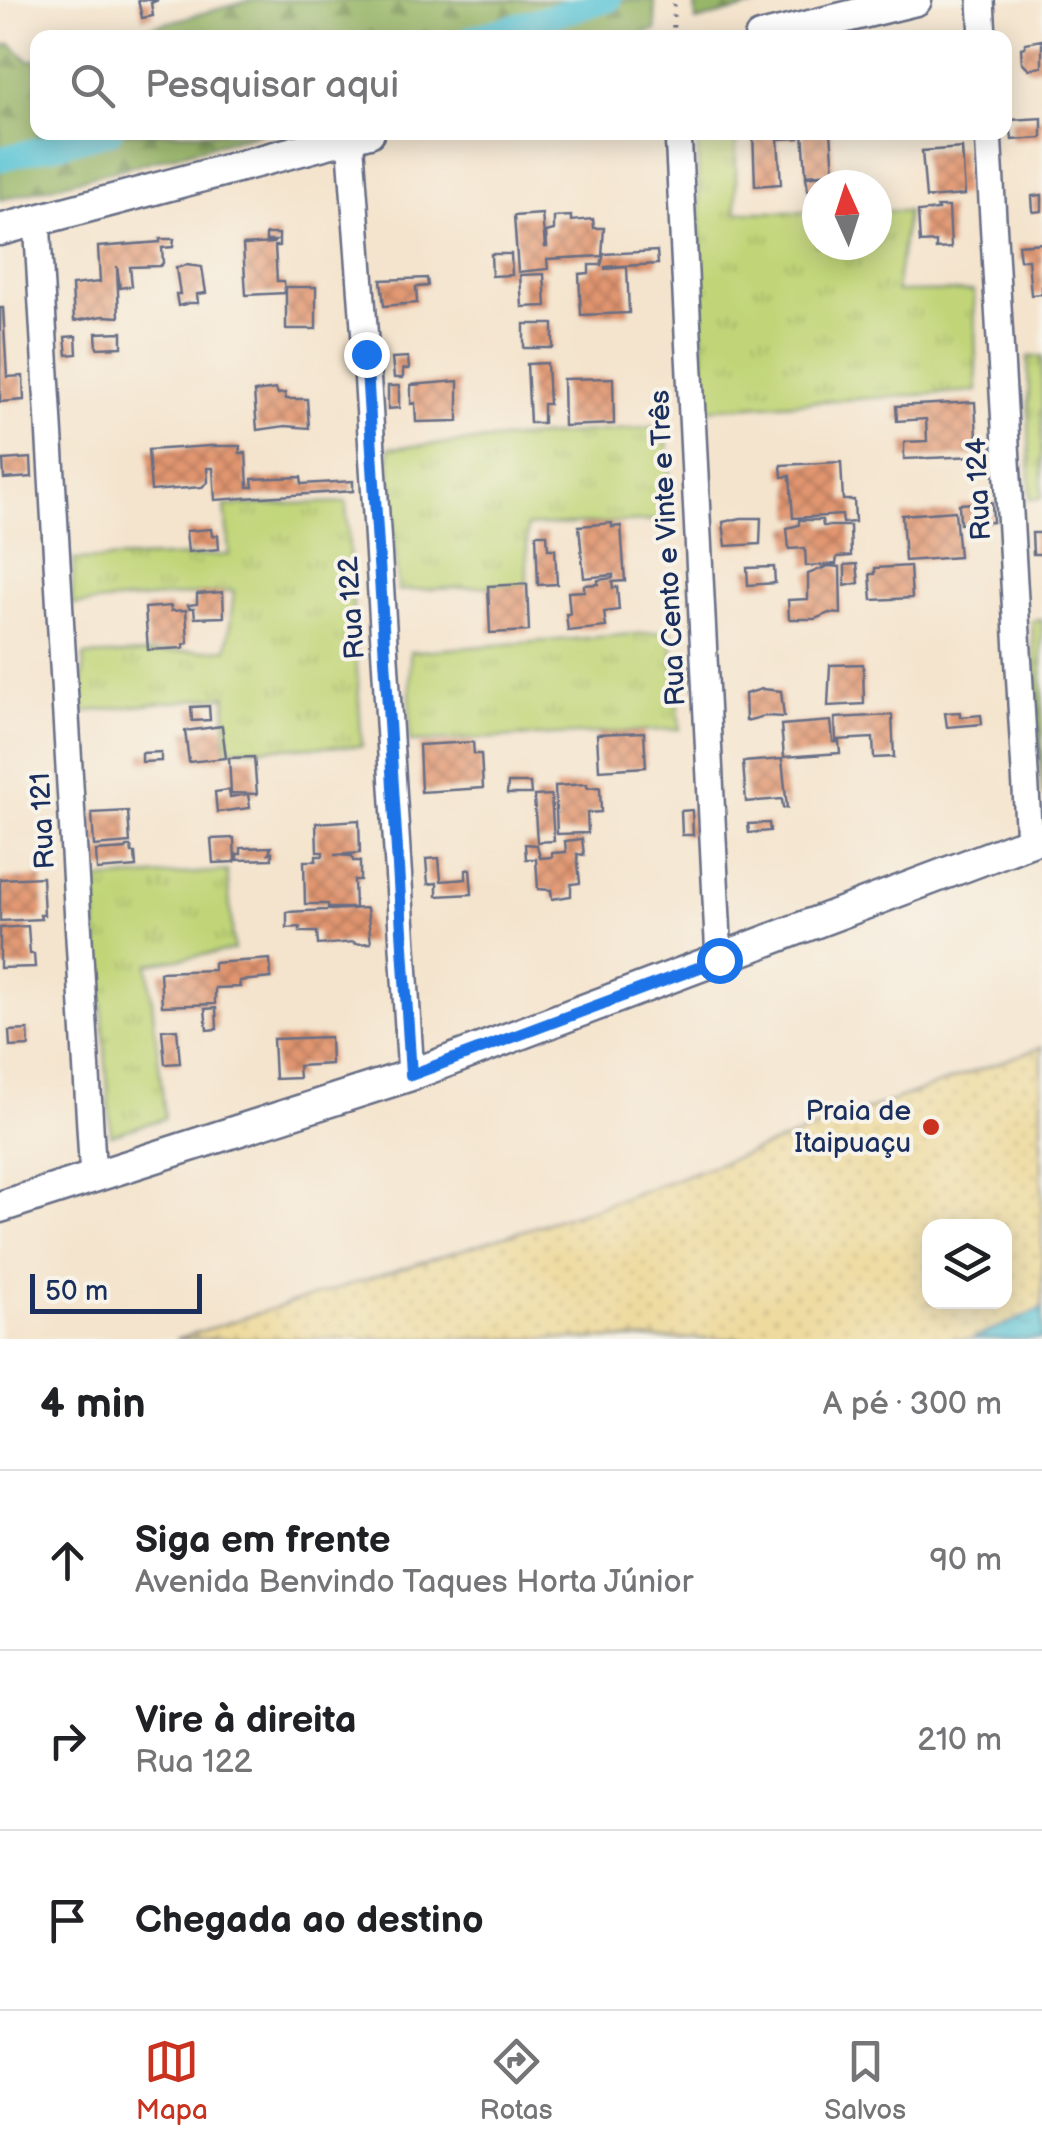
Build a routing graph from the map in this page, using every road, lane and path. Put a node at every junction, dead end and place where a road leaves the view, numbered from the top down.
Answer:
1 (674, 0) edge
2 (916, 0) edge
3 (980, 0) edge
4 (673, 30) edge
5 (793, 30) edge
6 (982, 30) edge
7 (341, 140) edge
8 (360, 140) edge
9 (678, 140) edge
10 (989, 140) edge
11 (37, 220) junction
12 (0, 230) edge
13 (1035, 840) edge
14 (719, 960) junction
15 (411, 1075) junction
16 (94, 1178) junction
17 (0, 1206) edge

1 - 4 path
2 - 5 street
3 - 6 street
7 - 11 street
8 - 15 street, Rua 122
9 - 14 street, Rua Cento e Vinte e Três
10 - 13 street, Rua 124
11 - 12 street
11 - 16 street, Rua 121
13 - 14 street
14 - 15 street
15 - 16 street
16 - 17 street

